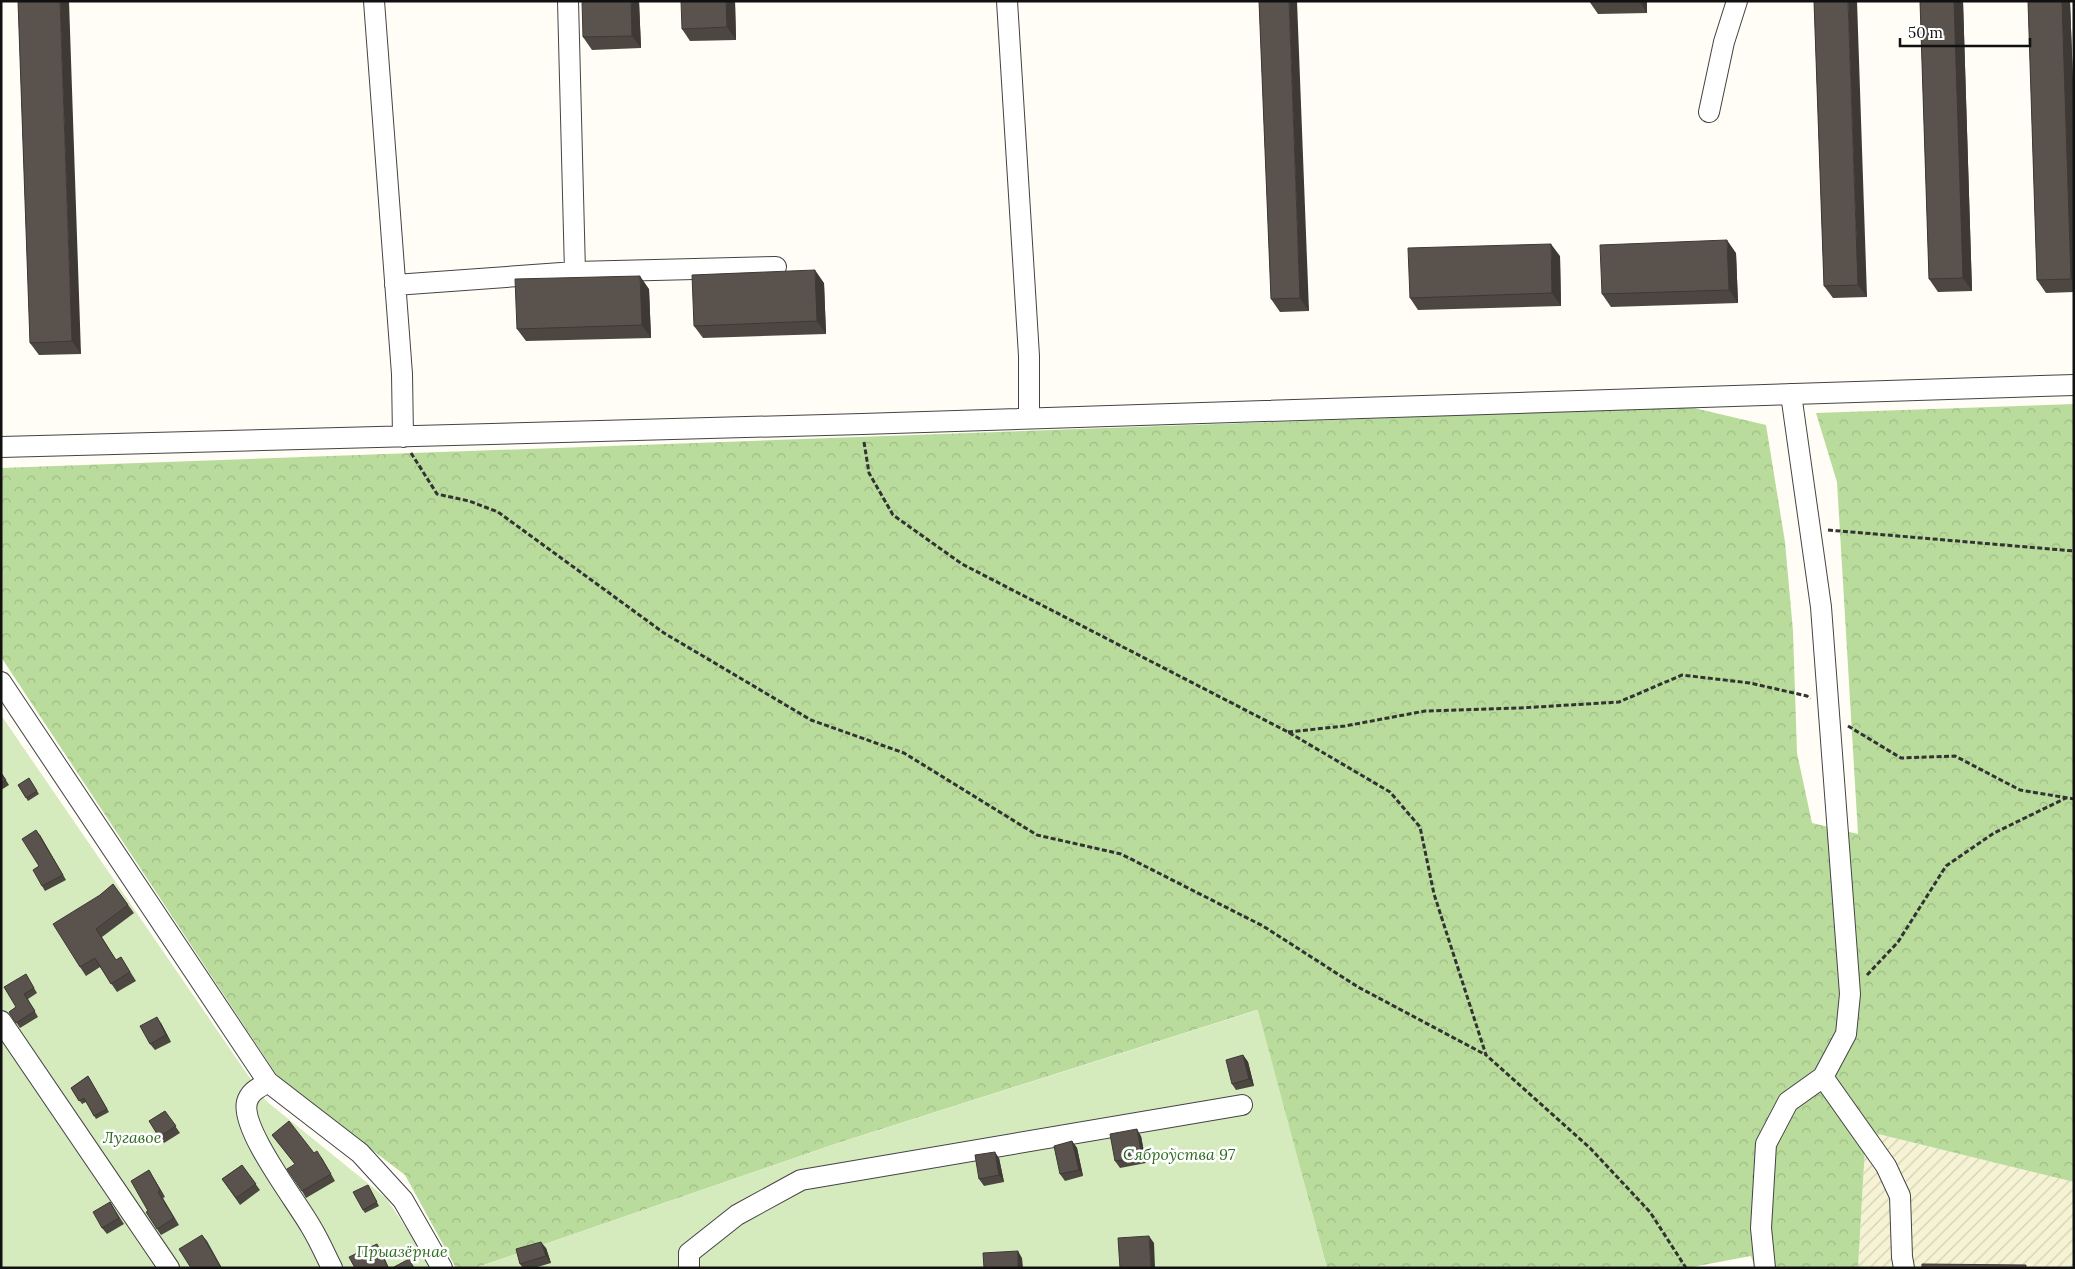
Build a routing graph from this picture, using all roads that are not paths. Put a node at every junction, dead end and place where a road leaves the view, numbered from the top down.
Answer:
1 (374, 1) edge
2 (568, 1) edge
3 (1007, 1) edge
4 (1737, 1) edge
5 (1708, 112) dead end
6 (776, 267) dead end
7 (575, 272) junction
8 (395, 285) junction
9 (2074, 385) edge
10 (1791, 394) junction
11 (1029, 418) junction
12 (403, 437) junction
13 (1, 447) edge
14 (1, 682) edge
15 (1, 1021) edge
16 (1823, 1077) junction
17 (268, 1082) junction
18 (1242, 1105) dead end
19 (327, 1266) edge
20 (169, 1268) edge
21 (442, 1268) edge
22 (689, 1268) edge
23 (1764, 1268) edge
24 (1904, 1268) edge

1 - 8 street
2 - 7 street
3 - 11 street
4 - 5 street
6 - 7 street
7 - 8 street
8 - 12 street
9 - 10 street
10 - 11 street
10 - 16 street
11 - 12 street
12 - 13 street
14 - 17 street
15 - 20 street
16 - 23 street
16 - 24 street
17 - 19 street
17 - 21 street
18 - 22 street

